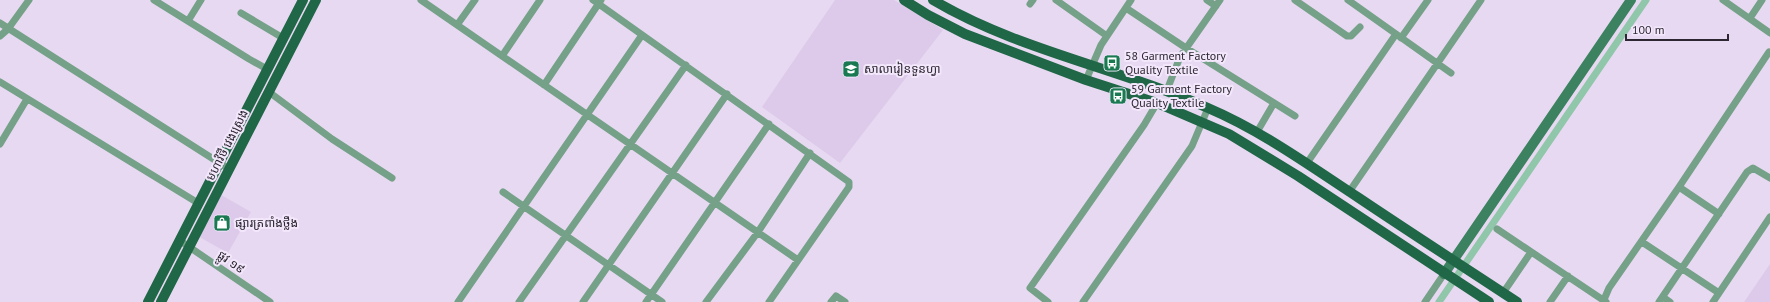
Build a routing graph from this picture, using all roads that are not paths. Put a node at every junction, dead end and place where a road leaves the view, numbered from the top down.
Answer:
1 (29, 0) edge
2 (154, 0) edge
3 (201, 0) edge
4 (302, 0) edge
5 (316, 0) edge
6 (421, 0) edge
7 (475, 0) edge
8 (540, 0) edge
9 (904, 0) edge
10 (1056, 0) edge
11 (1131, 0) edge
12 (1207, 0) edge
13 (1295, 0) edge
14 (1348, 0) edge
15 (1428, 0) edge
16 (1481, 0) edge
17 (1631, 0) edge
18 (1723, 0) edge
19 (1762, 0) edge
20 (597, 1) edge
21 (935, 1) edge
22 (1218, 3) edge
23 (1126, 8) junction
24 (241, 13) dead end
25 (928, 15) junction
26 (1750, 18) junction
27 (188, 21) junction
28 (0, 23) edge
29 (457, 25) junction
30 (1360, 27) dead end
31 (8, 29) junction
32 (1770, 33) edge
33 (642, 35) junction
34 (0, 36) edge
35 (1107, 36) junction
36 (1398, 36) junction
37 (283, 38) junction
38 (1186, 48) junction
39 (1769, 52) edge
40 (502, 56) junction
41 (1437, 63) junction
42 (686, 65) junction
43 (1091, 66) junction
44 (267, 69) junction
45 (1451, 73) dead end
46 (1086, 80) junction
47 (0, 82) edge
48 (544, 84) junction
49 (1167, 90) junction
50 (269, 92) junction
51 (727, 94) junction
52 (27, 99) junction
53 (1157, 103) junction
54 (1274, 103) junction
55 (1208, 108) junction
56 (587, 115) junction
57 (1296, 116) dead end
58 (1202, 122) junction
59 (769, 124) junction
60 (1257, 132) junction
61 (0, 144) edge
62 (631, 144) junction
63 (810, 153) junction
64 (219, 163) junction
65 (1306, 163) junction
66 (229, 169) junction
67 (673, 174) junction
68 (392, 178) dead end
69 (1770, 178) edge
70 (1679, 187) junction
71 (502, 192) dead end
72 (1349, 192) junction
73 (714, 202) junction
74 (198, 203) junction
75 (524, 207) junction
76 (1719, 214) junction
77 (1770, 218) edge
78 (1497, 229) dead end
79 (758, 232) junction
80 (565, 235) junction
81 (180, 240) junction
82 (1642, 242) junction
83 (190, 246) junction
84 (1532, 252) junction
85 (798, 260) junction
86 (608, 265) junction
87 (1460, 265) junction
88 (1682, 268) junction
89 (1568, 276) junction
90 (1451, 278) junction
91 (1503, 293) junction
92 (1719, 293) junction
93 (651, 295) junction
94 (1661, 300) edge
95 (1604, 301) edge
96 (148, 302) edge
97 (161, 302) edge
98 (270, 302) edge
99 (458, 302) edge
100 (519, 302) edge
101 (583, 302) edge
102 (646, 302) edge
103 (662, 302) edge
104 (706, 302) edge
105 (769, 302) edge
106 (831, 302) edge
107 (845, 302) edge
108 (1048, 302) edge
109 (1083, 302) edge
110 (1425, 302) edge
111 (1489, 302) edge
112 (1517, 302) edge
113 (1550, 302) edge
114 (1670, 302) edge
115 (1713, 302) edge

1 - 31 street
2 - 27 street
3 - 27 street
4 - 37 main road, មហាវិថី វេងស្រេង
5 - 50 main road, មហាវិថី វេងស្រេង
6 - 29 street
7 - 29 street
8 - 40 street
9 - 25 main road
10 - 35 street
11 - 23 street
12 - 22 street
13 - 30 street
14 - 36 street
15 - 36 street
16 - 41 street
17 - 87 street
18 - 26 street
19 - 26 street
20 - 33 street
20 - 48 street
21 - 25 main road
21 - 43 main road
22 - 38 street
23 - 35 street
23 - 38 street
24 - 37 street
25 - 46 main road
26 - 32 street
27 - 44 street
28 - 31 street
29 - 40 street
31 - 34 street
31 - 64 street
33 - 42 street
33 - 56 street
35 - 43 street
36 - 41 street
36 - 65 street
37 - 44 main road, មហាវិថី វេងស្រេង
38 - 49 street
38 - 54 street
39 - 70 street
40 - 48 street
41 - 45 street
41 - 72 street
42 - 51 street
42 - 62 street
43 - 46 street
43 - 49 main road
44 - 64 main road, មហាវិថី វេងស្រេង
46 - 53 main road
47 - 52 street
48 - 56 street
49 - 55 main road
50 - 66 main road, មហាវិថី វេងស្រេង
50 - 68 street
51 - 59 street
51 - 67 street
52 - 61 street
52 - 74 street
53 - 58 main road
53 - 108 street
54 - 57 street
54 - 60 street
55 - 58 street
55 - 60 main road
56 - 62 street
56 - 75 street
58 - 90 main road
58 - 109 street
59 - 63 street
59 - 73 street
60 - 65 main road
62 - 67 street
62 - 80 street
63 - 79 street
63 - 85 street
64 - 66 street
64 - 74 main road, មហាវិថី វេងស្រេង
65 - 72 main road
66 - 83 main road, មហាវិថី វេងស្រេង
67 - 73 street
67 - 86 street
69 - 76 street
70 - 76 street
70 - 82 street
71 - 75 street
72 - 87 main road
73 - 79 street
73 - 93 street
74 - 81 main road, មហាវិថី វេងស្រេង
75 - 80 street
75 - 99 street
76 - 88 street
77 - 92 street
78 - 84 street
79 - 85 street
79 - 104 street
80 - 86 street
80 - 100 street
81 - 83 street, ផ្លូវ ១៩
81 - 96 main road, មហាវិថី វេងស្រេង
82 - 88 street
82 - 95 street
83 - 97 main road, មហាវិថី វេងស្រេង
83 - 98 street, ផ្លូវ ១៩
84 - 89 street
84 - 91 street
85 - 105 street
86 - 93 street
86 - 101 street
87 - 90 street
87 - 91 main road
88 - 92 street
88 - 94 street
89 - 95 street
89 - 113 street
90 - 110 street
90 - 111 main road
91 - 112 main road
92 - 115 street
93 - 102 street
93 - 103 street
94 - 114 street
106 - 107 street

